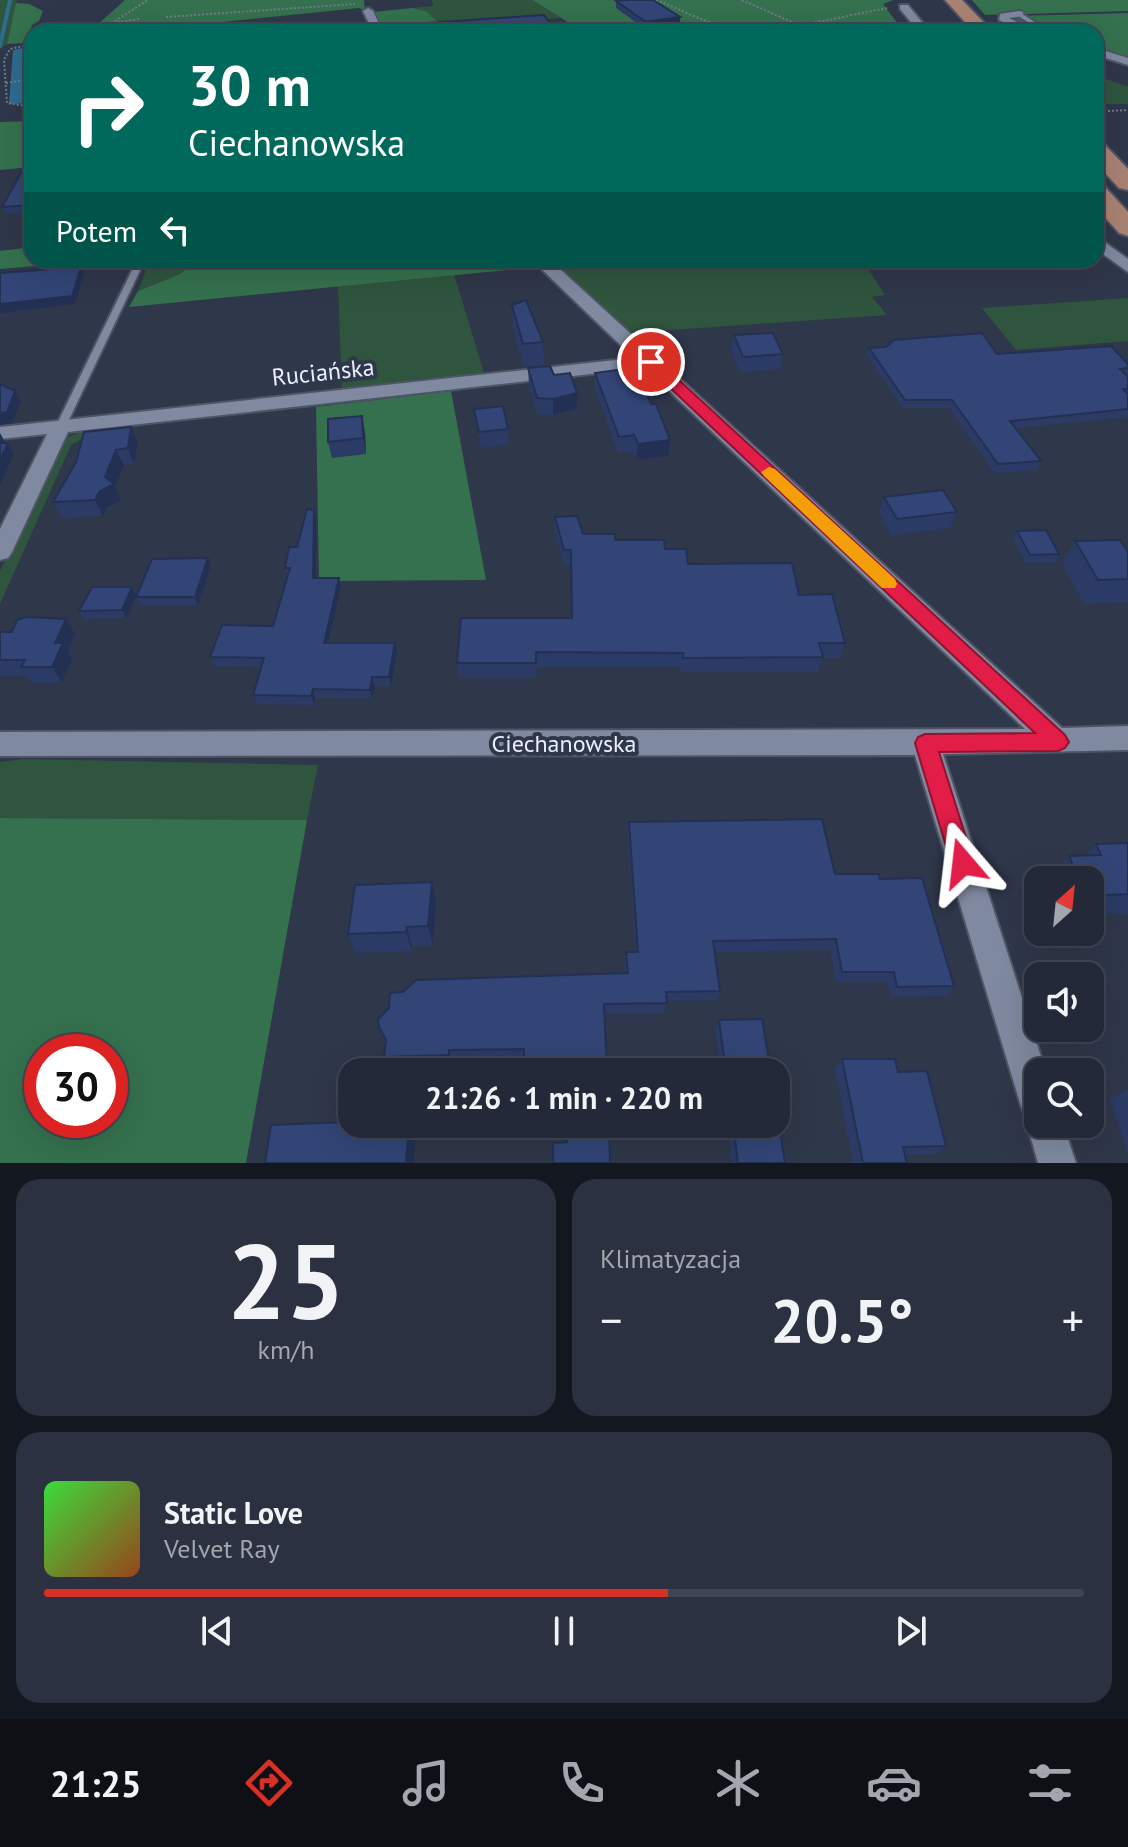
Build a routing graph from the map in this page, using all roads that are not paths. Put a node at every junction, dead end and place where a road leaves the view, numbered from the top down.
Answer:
1 (953, 0) edge
2 (364, 7) road end
3 (904, 7) road end
4 (1019, 14) joint
5 (374, 24) edge
6 (918, 24) edge
7 (976, 24) edge
8 (1013, 24) edge
9 (1035, 24) edge
10 (1104, 54) edge
11 (1128, 62) edge
12 (1104, 158) edge
13 (1128, 183) edge
14 (1104, 201) edge
15 (1128, 228) edge
16 (1128, 239) edge
17 (1104, 245) edge
18 (1104, 249) edge
19 (1128, 267) edge
20 (137, 268) edge
21 (549, 268) edge
22 (651, 362) junction
23 (61, 426) junction
24 (0, 433) edge
25 (0, 552) edge
26 (1128, 738) edge
27 (1058, 742) junction
28 (925, 743) junction
29 (0, 744) edge
30 (1024, 1058) edge
31 (1049, 1138) edge
32 (1057, 1163) edge

1 - 7 main road
2 - 5 street
3 - 6 street
4 - 8 street
4 - 9 lane
10 - 11 street
12 - 13 main road
14 - 15 main road
16 - 17 street
18 - 19 street
20 - 23 lane
21 - 22 street
22 - 23 street, Ruciańska
22 - 27 street
23 - 24 street, Ruciańska
23 - 25 street
26 - 27 street, Ciechanowska
27 - 28 street, Ciechanowska
28 - 29 street, Ciechanowska
28 - 30 street
31 - 32 street

